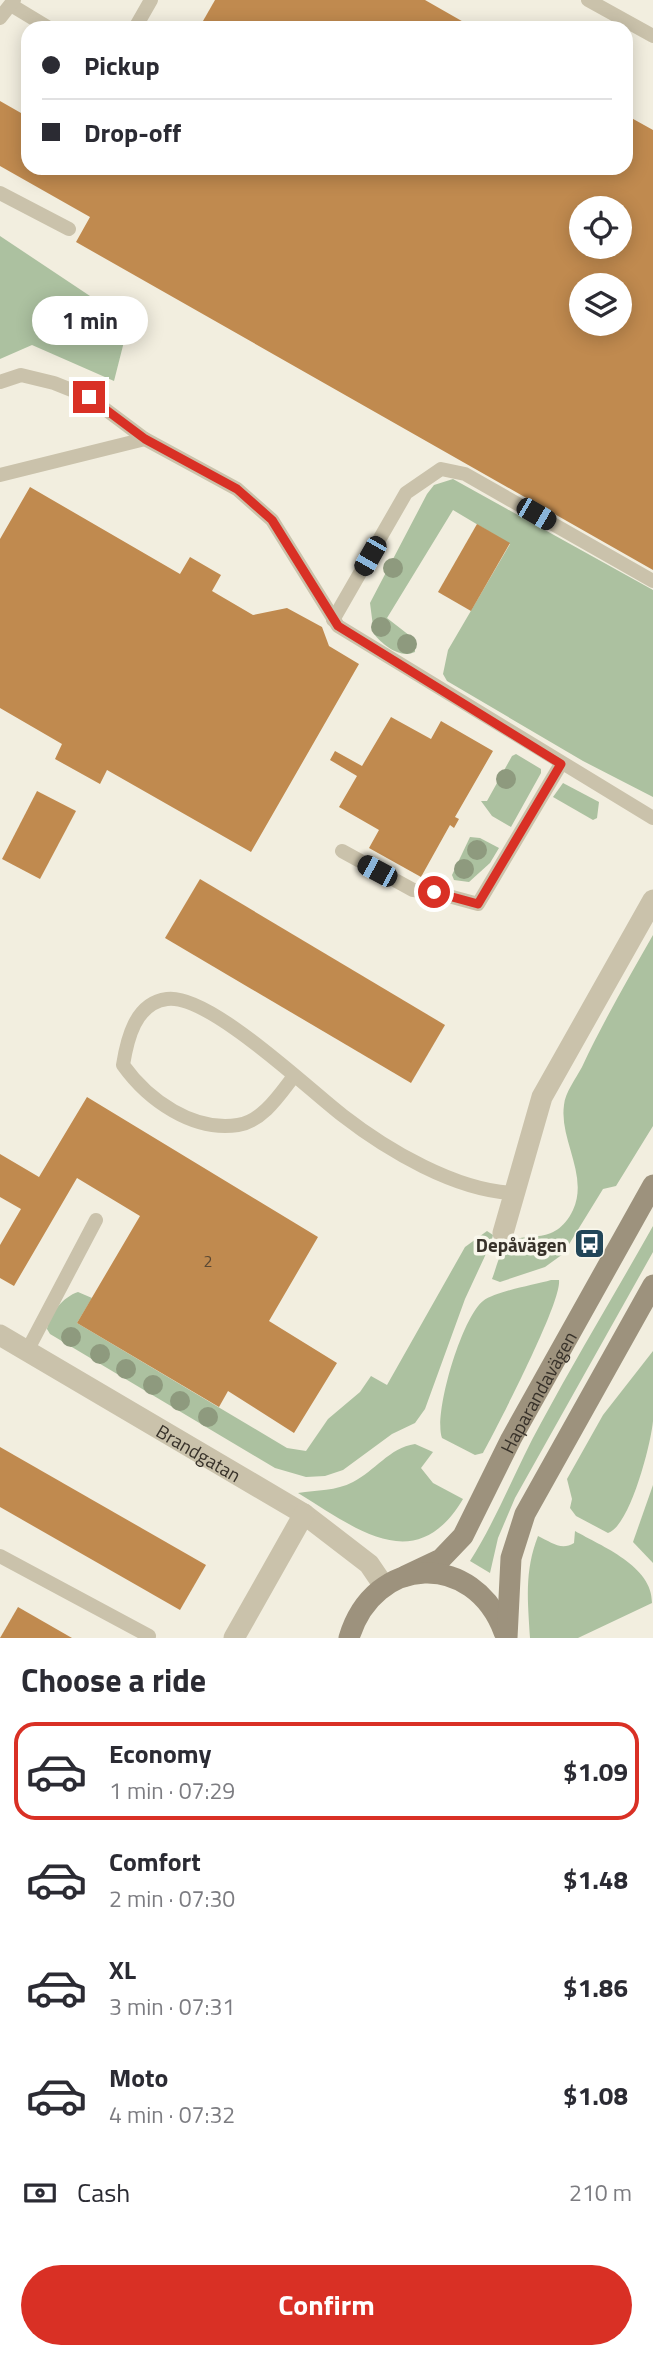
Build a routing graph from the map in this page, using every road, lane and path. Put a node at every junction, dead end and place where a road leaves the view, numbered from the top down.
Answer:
1 (151, 0) edge
2 (588, 0) edge
3 (12, 3) edge
4 (0, 18) edge
5 (39, 21) edge
6 (139, 21) edge
7 (626, 21) edge
8 (633, 25) edge
9 (653, 36) edge
10 (0, 192) edge
11 (69, 229) dead end
12 (0, 382) edge
13 (145, 439) junction
14 (0, 475) edge
15 (653, 581) edge
16 (333, 620) junction
17 (561, 764) junction
18 (653, 818) edge
19 (342, 851) dead end
20 (653, 900) edge
21 (294, 1076) junction
22 (653, 1185) edge
23 (514, 1193) junction
24 (96, 1220) dead end
25 (503, 1233) dead end
26 (653, 1285) edge
27 (0, 1335) edge
28 (27, 1351) junction
29 (304, 1514) junction
30 (0, 1556) edge
31 (405, 1576) junction
32 (384, 1586) junction
33 (149, 1636) dead end
34 (234, 1638) edge
35 (349, 1638) edge
36 (506, 1638) edge

1 - 6 lane
2 - 7 lane
3 - 4 lane
3 - 5 lane
8 - 9 lane
10 - 11 lane
12 - 13 lane
13 - 14 lane
13 - 16 lane
15 - 16 lane
16 - 17 lane
17 - 18 lane
17 - 19 lane
20 - 23 street
21 - 21 lane
21 - 23 lane
22 - 31 main road, Haparandavägen
23 - 25 street
24 - 28 lane
26 - 36 main road
27 - 28 street, Brandgatan
28 - 29 street, Brandgatan
29 - 32 street, Brandgatan
29 - 34 street
30 - 33 lane
31 - 32 main road, Haparandavägen
31 - 36 main road
32 - 35 main road

